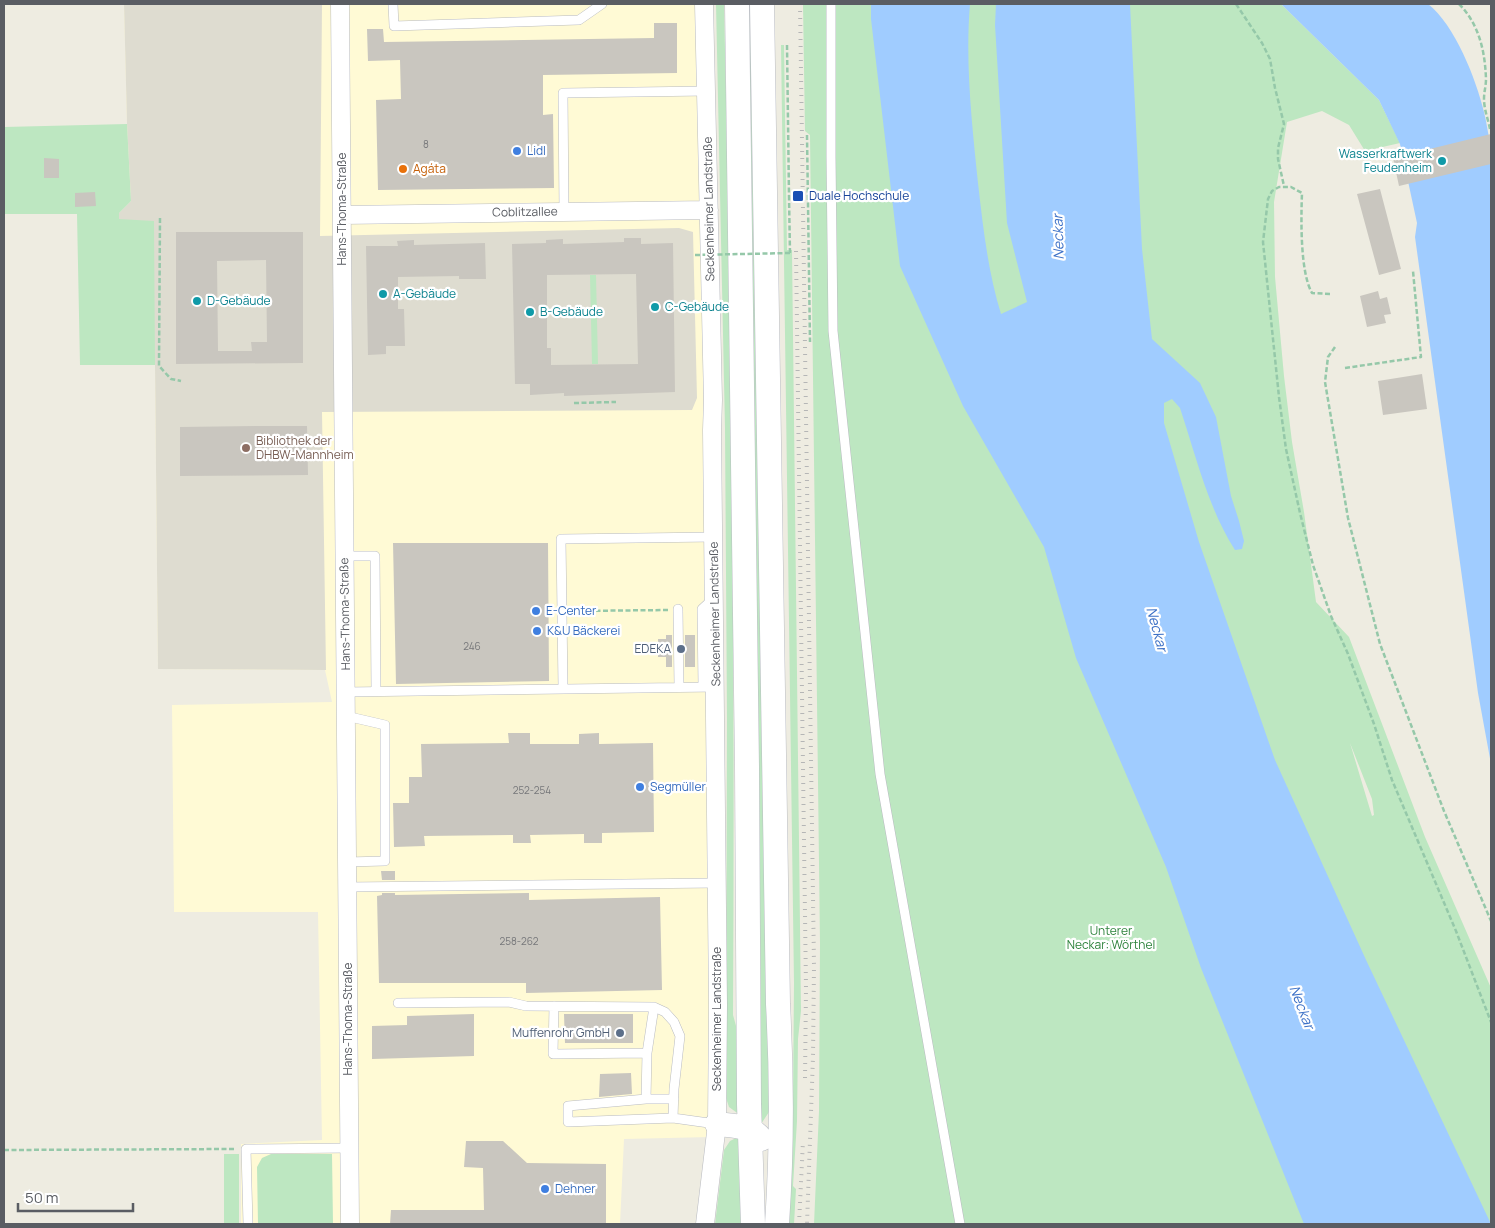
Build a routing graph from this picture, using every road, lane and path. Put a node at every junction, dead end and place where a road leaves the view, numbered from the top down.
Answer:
1 (340, 4) edge
2 (393, 4) edge
3 (602, 4) edge
4 (704, 4) edge
5 (737, 4) edge
6 (762, 4) edge
7 (831, 4) edge
8 (1236, 4) edge
9 (1459, 4) edge
10 (787, 45) dead end
11 (707, 92) junction
12 (1491, 110) edge
13 (1486, 111) junction
14 (1490, 129) edge
15 (807, 135) dead end
16 (1284, 186) junction
17 (789, 196) junction
18 (808, 196) junction
19 (708, 210) junction
20 (564, 212) junction
21 (342, 214) junction
22 (160, 218) dead end
23 (695, 255) dead end
24 (1413, 271) dead end
25 (1330, 294) dead end
26 (810, 342) dead end
27 (1335, 346) dead end
28 (1346, 368) dead end
29 (181, 381) dead end
30 (574, 402) dead end
31 (616, 402) dead end
32 (714, 537) junction
33 (344, 556) junction
34 (678, 610) joint
35 (562, 611) junction
36 (679, 687) junction
37 (710, 687) junction
38 (563, 688) junction
39 (376, 691) junction
40 (346, 692) junction
41 (346, 716) junction
42 (348, 862) junction
43 (717, 883) junction
44 (348, 887) junction
45 (1491, 921) edge
46 (398, 1003) dead end
47 (554, 1006) junction
48 (654, 1007) junction
49 (1491, 1022) edge
50 (647, 1053) junction
51 (674, 1099) junction
52 (646, 1100) junction
53 (673, 1118) junction
54 (716, 1124) junction
55 (750, 1129) junction
56 (349, 1148) junction
57 (246, 1149) junction
58 (4, 1150) edge
59 (779, 1193) junction
60 (248, 1224) edge
61 (350, 1224) edge
62 (705, 1224) edge
63 (753, 1224) edge
64 (777, 1224) edge
65 (960, 1224) edge

1 - 21 street, Hans-Thoma-Straße
2 - 3 lane
4 - 11 street, Seckenheimer Landstraße
5 - 55 main road
6 - 59 main road
7 - 65 lane
8 - 16 path
9 - 13 path
10 - 17 path
11 - 19 street, Seckenheimer Landstraße
11 - 20 lane
12 - 13 path
13 - 14 path
15 - 18 path
16 - 25 path
16 - 49 path
17 - 18 path
17 - 23 path, bridge
18 - 26 path
19 - 20 street, Coblitzallee
19 - 32 street, Seckenheimer Landstraße
20 - 21 street, Coblitzallee
21 - 33 street, Hans-Thoma-Straße
22 - 29 path
24 - 28 path
27 - 45 path
30 - 31 path
32 - 35 lane
32 - 37 street, Seckenheimer Landstraße
33 - 39 lane
33 - 40 street, Hans-Thoma-Straße
34 - 35 path
34 - 36 lane
35 - 38 lane
36 - 37 lane
36 - 38 lane
37 - 43 street, Seckenheimer Landstraße
38 - 39 lane
39 - 40 lane
40 - 41 street, Hans-Thoma-Straße
41 - 42 street, Hans-Thoma-Straße
41 - 42 lane
42 - 44 street, Hans-Thoma-Straße
43 - 44 lane
43 - 54 street, Seckenheimer Landstraße
44 - 56 street, Hans-Thoma-Straße
46 - 47 lane
47 - 48 lane
47 - 50 lane
48 - 50 lane
48 - 51 lane
50 - 52 lane
51 - 52 lane
51 - 53 lane
52 - 53 lane
53 - 54 lane
54 - 55 main road
54 - 62 street, Seckenheimer Landstraße
55 - 59 main road
55 - 63 main road
56 - 57 lane
56 - 61 street, Hans-Thoma-Straße
57 - 58 path
57 - 60 lane
59 - 64 main road

